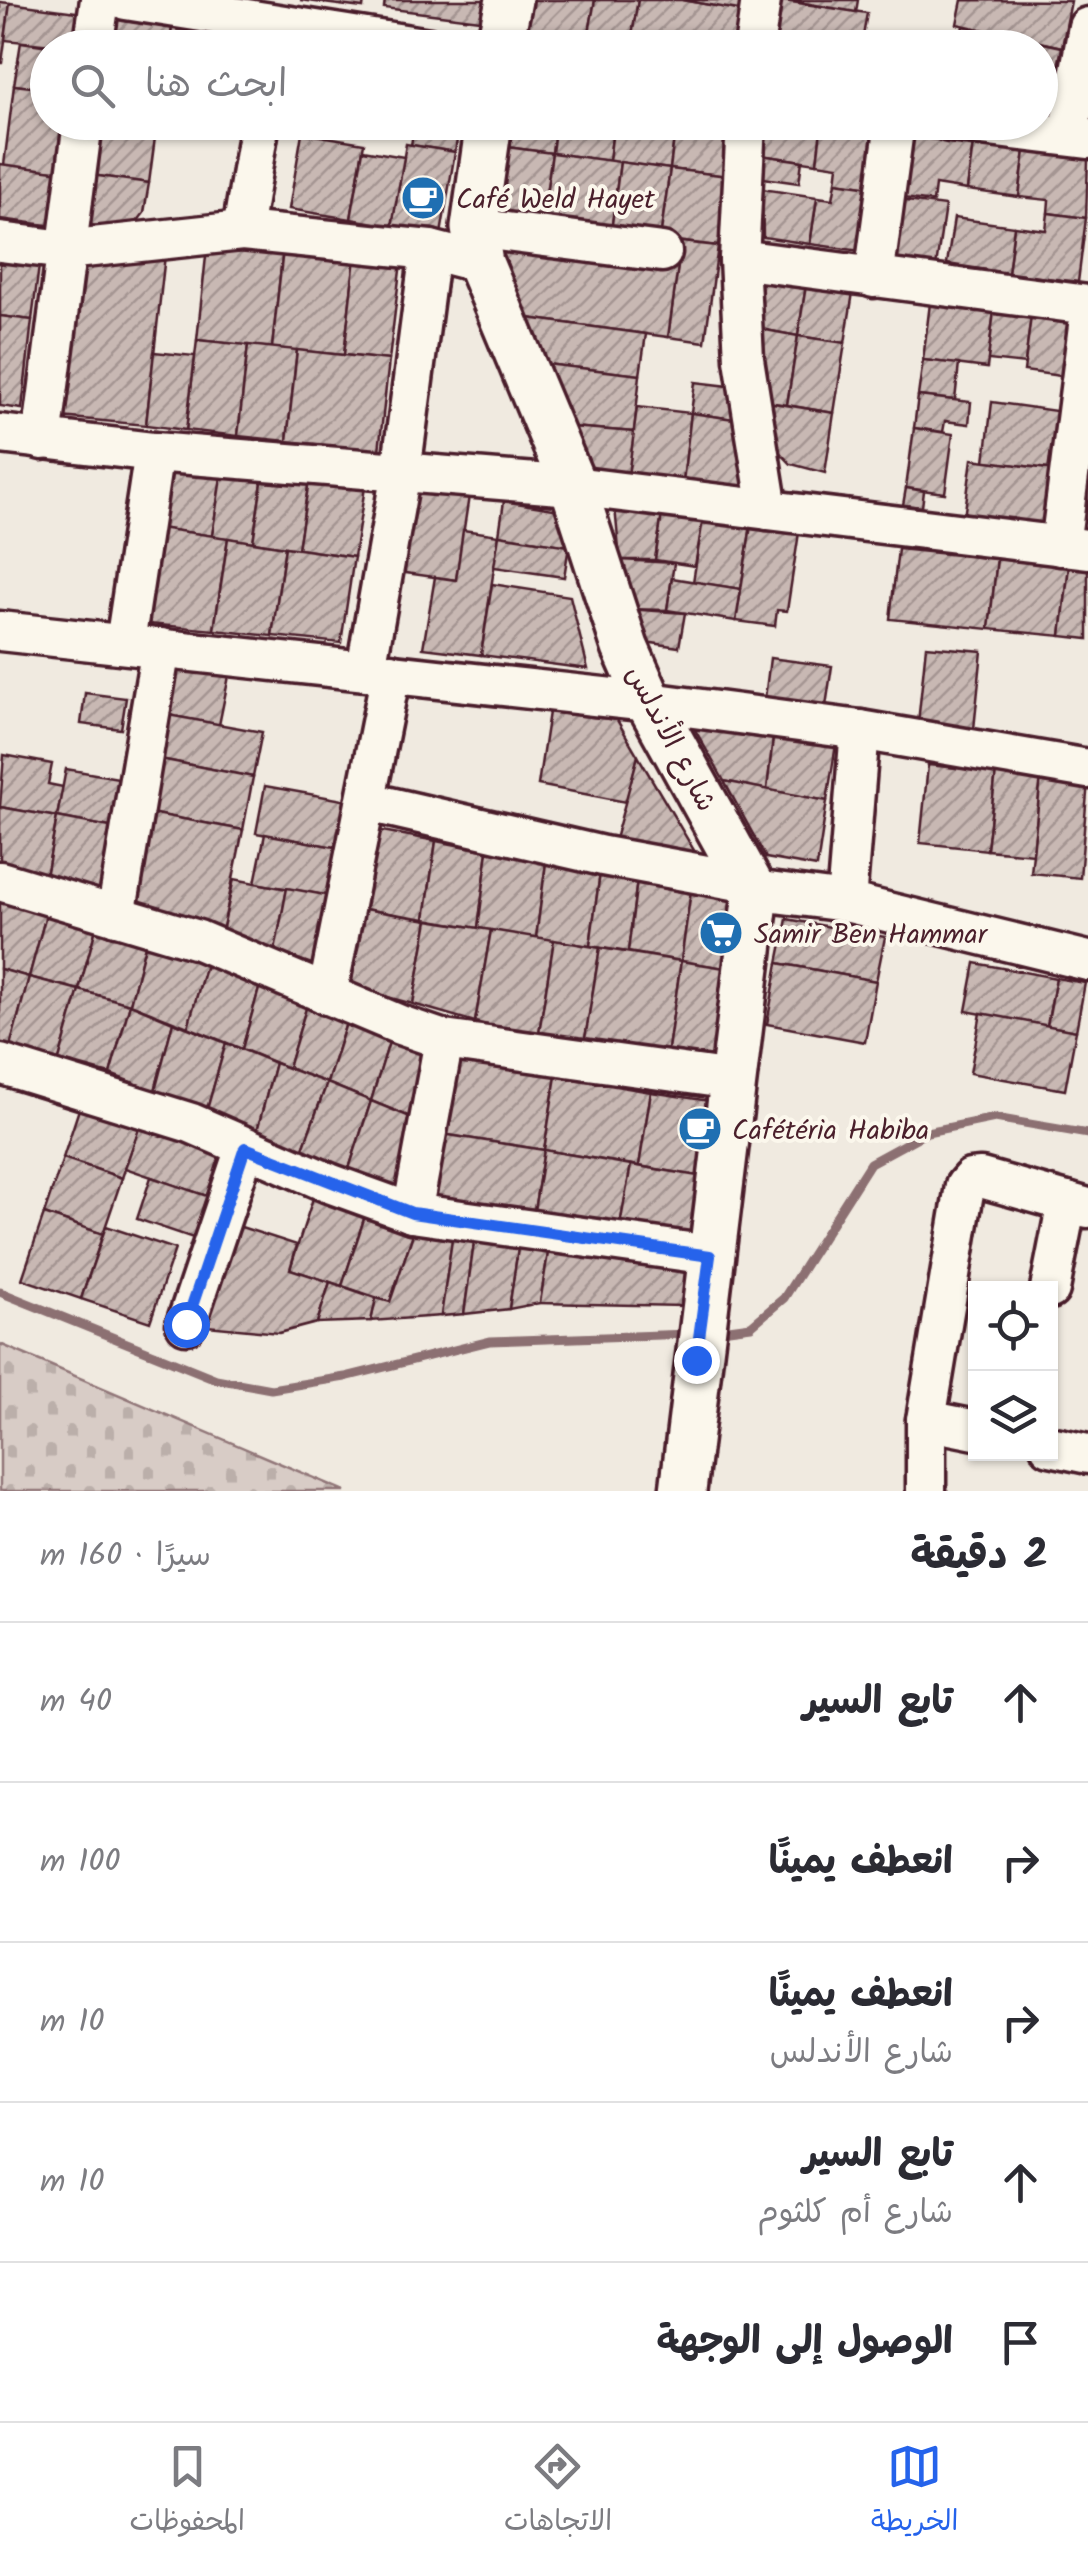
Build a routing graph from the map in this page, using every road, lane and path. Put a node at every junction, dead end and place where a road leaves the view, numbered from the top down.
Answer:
1 (100, 0) edge
2 (126, 0) edge
3 (509, 0) edge
4 (761, 0) edge
5 (274, 23) edge
6 (1088, 27) edge
7 (96, 30) edge
8 (317, 30) edge
9 (503, 30) edge
10 (757, 30) edge
11 (1078, 137) edge
12 (80, 140) edge
13 (257, 140) edge
14 (486, 140) edge
15 (745, 140) edge
16 (893, 140) edge
17 (242, 231) junction
18 (0, 242) edge
19 (477, 246) junction
20 (65, 250) junction
21 (430, 250) junction
22 (662, 252) dead end
23 (739, 260) junction
24 (874, 278) junction
25 (1088, 305) edge
26 (1088, 326) edge
27 (0, 434) edge
28 (42, 440) junction
29 (154, 452) junction
30 (402, 472) junction
31 (573, 486) junction
32 (768, 510) junction
33 (1074, 548) edge
34 (0, 630) edge
35 (143, 646) junction
36 (378, 671) junction
37 (648, 702) junction
38 (860, 730) junction
39 (1088, 769) edge
40 (368, 802) junction
41 (0, 881) edge
42 (752, 886) junction
43 (846, 902) junction
44 (116, 916) junction
45 (1088, 961) edge
46 (327, 994) junction
47 (444, 1040) junction
48 (0, 1064) edge
49 (733, 1080) junction
50 (245, 1148) junction
51 (1077, 1205) edge
52 (412, 1213) junction
53 (710, 1256) junction
54 (1052, 1281) edge
55 (186, 1324) dead end
56 (926, 1420) junction
57 (968, 1428) edge
58 (1058, 1448) edge
59 (1088, 1454) edge
60 (683, 1491) edge
61 (926, 1491) edge

1 - 7 street
2 - 5 street
3 - 9 street
4 - 10 street
5 - 8 street
6 - 11 street
12 - 20 street
13 - 17 street
14 - 19 street
15 - 23 street
16 - 24 street
17 - 20 street
17 - 21 street
18 - 20 street
19 - 21 street
19 - 22 street
19 - 31 street, شارع الأندلس
20 - 28 street
21 - 30 street
23 - 24 street
23 - 32 street
24 - 25 street
26 - 33 street
27 - 28 street
28 - 29 street
29 - 30 street
29 - 35 street
30 - 31 street
30 - 36 street
31 - 32 street
31 - 37 street, شارع الأندلس
32 - 33 street
34 - 35 street
35 - 36 street
35 - 44 street
36 - 37 street
36 - 40 street
37 - 38 street
37 - 42 street, شارع الأندلس
38 - 39 street
38 - 43 street
40 - 42 street
40 - 46 street
41 - 44 street
42 - 43 street
42 - 49 street
43 - 45 street
44 - 46 street
46 - 47 street
47 - 49 street
47 - 52 street
48 - 50 street
49 - 53 street
50 - 52 street
50 - 55 street
51 - 54 street
51 - 56 street
52 - 53 street
53 - 60 street
56 - 57 street
56 - 61 street
58 - 59 street

